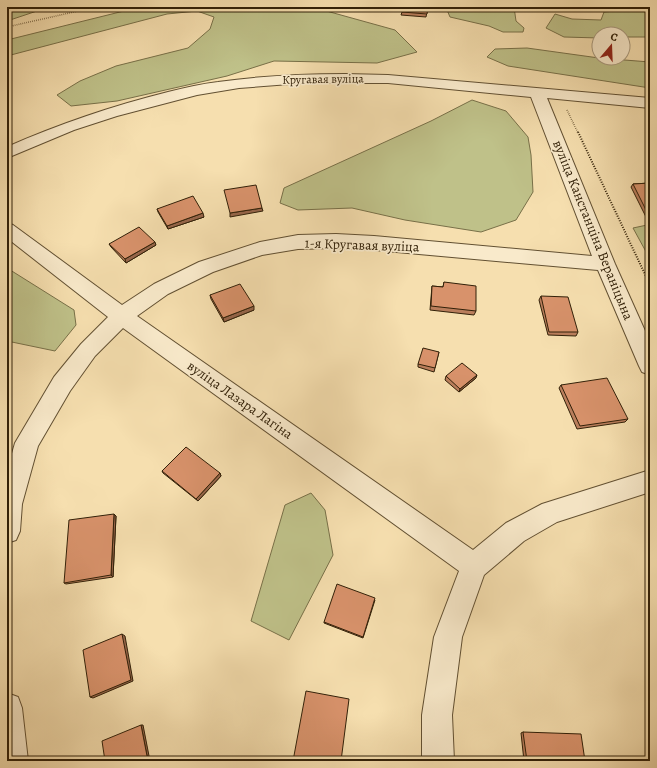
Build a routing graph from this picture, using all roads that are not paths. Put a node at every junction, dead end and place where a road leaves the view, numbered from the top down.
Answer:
1 (537, 93) junction
2 (650, 103) edge
3 (7, 153) edge
4 (7, 230) edge
5 (604, 264) junction
6 (122, 316) junction
7 (650, 366) edge
8 (650, 481) edge
9 (7, 531) edge
10 (474, 566) junction
11 (7, 708) edge
12 (12, 761) edge
13 (438, 761) edge

1 - 2 street, Кругавая вуліца
1 - 3 street, Кругавая вуліца
1 - 5 street, вуліца Канстанціна Вераніцына
4 - 6 street, вуліца Лазара Лагіна
5 - 6 street, 1-я Кругавая вуліца
5 - 7 street, вуліца Канстанціна Вераніцына
6 - 9 street, 1-я Кругавая вуліца
6 - 10 street, вуліца Лазара Лагіна
8 - 10 street
10 - 13 street
11 - 12 street

